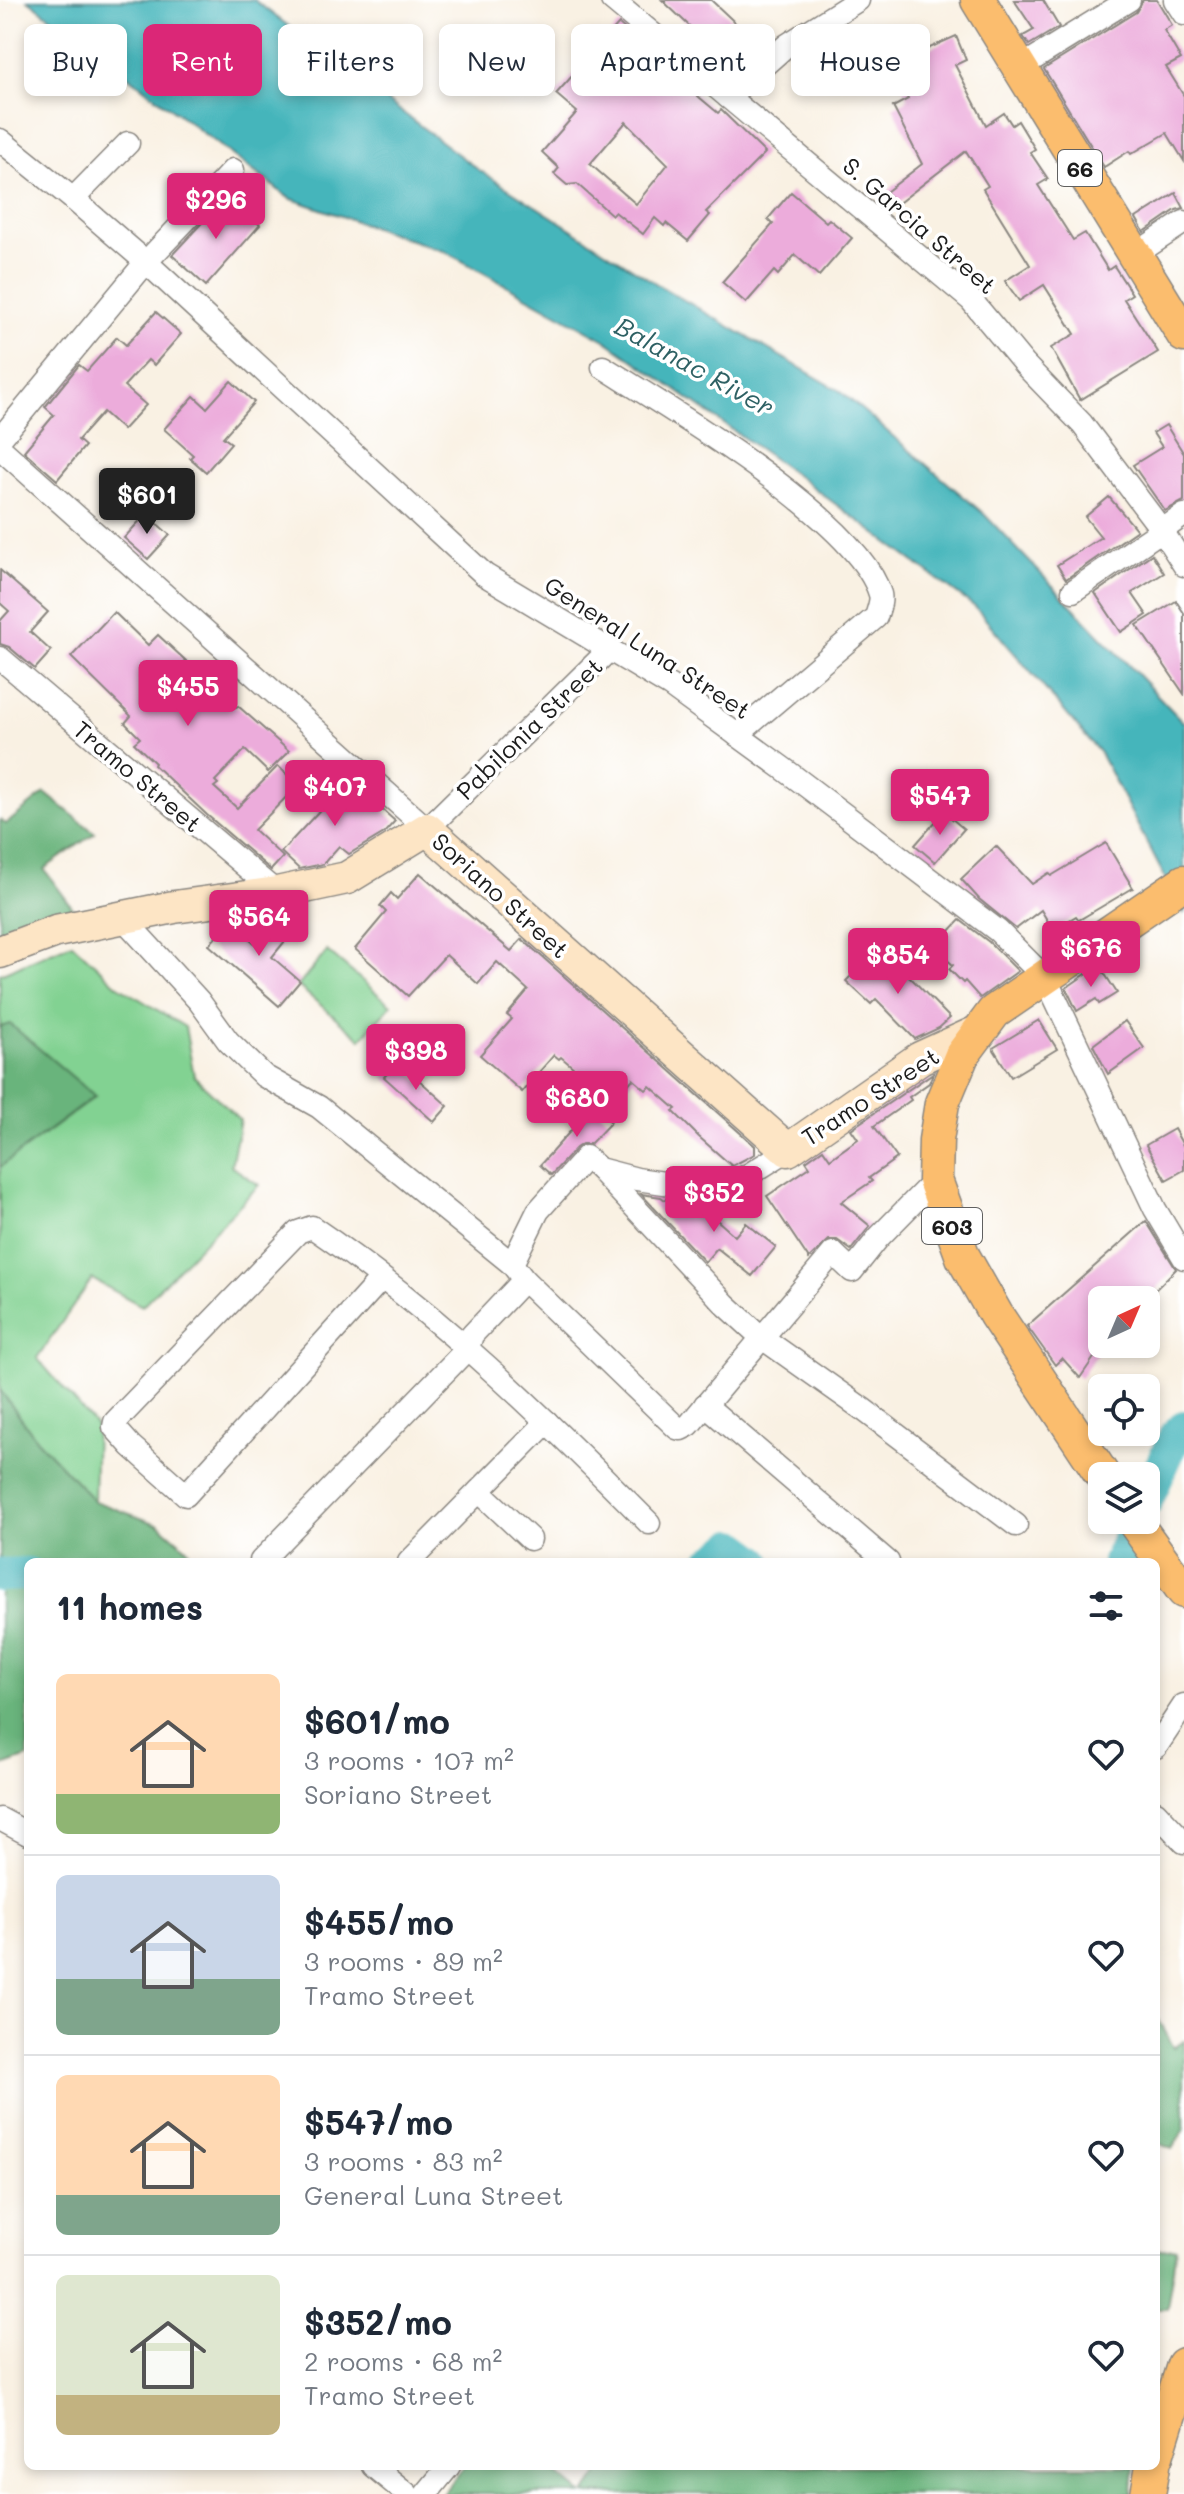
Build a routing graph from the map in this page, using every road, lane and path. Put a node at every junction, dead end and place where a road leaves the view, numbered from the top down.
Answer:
1 (612, 0) edge
2 (858, 0) edge
3 (978, 0) edge
4 (1129, 0) edge
5 (1175, 0) edge
6 (1184, 14) edge
7 (1019, 68) junction
8 (728, 97) junction
9 (0, 140) edge
10 (128, 143) dead end
11 (233, 170) dead end
12 (73, 199) junction
13 (1184, 222) edge
14 (1133, 256) junction
15 (146, 262) junction
16 (1184, 335) edge
17 (603, 367) dead end
18 (0, 439) edge
19 (0, 448) edge
20 (1184, 515) edge
21 (1161, 529) junction
22 (1184, 565) edge
23 (1073, 591) dead end
24 (610, 649) junction
25 (0, 658) edge
26 (737, 735) junction
27 (427, 829) junction
28 (1184, 882) edge
29 (277, 893) junction
30 (123, 918) junction
31 (0, 952) edge
32 (1046, 979) junction
33 (977, 1032) junction
34 (788, 1150) junction
35 (593, 1163) junction
36 (935, 1180) junction
37 (1184, 1258) edge
38 (518, 1272) junction
39 (381, 1279) junction
40 (761, 1337) junction
41 (468, 1348) junction
42 (705, 1405) junction
43 (547, 1422) junction
44 (1094, 1462) edge
45 (479, 1491) junction
46 (649, 1523) dead end
47 (1016, 1525) dead end
48 (1143, 1534) edge
49 (530, 1539) dead end
50 (264, 1558) edge
51 (413, 1558) edge
52 (883, 1558) edge
53 (1174, 1577) edge
54 (1184, 1705) edge
55 (1160, 1741) edge
56 (1160, 1816) edge
57 (1, 1821) edge
58 (24, 1832) edge
59 (1184, 1842) edge
60 (1184, 2365) edge
61 (1160, 2443) edge
62 (378, 2470) edge
63 (446, 2470) edge
64 (1152, 2470) edge
65 (407, 2494) edge
66 (426, 2494) edge
67 (1148, 2494) edge

1 - 8 street, S. Garcia Street
2 - 8 street
3 - 7 main road, 66
4 - 7 street
5 - 6 street
7 - 14 main road, 66
8 - 21 street, S. Garcia Street
9 - 12 street, General Luna Street
10 - 12 street
11 - 15 street
12 - 15 street, General Luna Street
13 - 14 street
14 - 16 main road, 66
15 - 18 street
15 - 24 street, General Luna Street
17 - 26 street
19 - 27 street, Soriano Street
20 - 21 street
21 - 22 street, S. Garcia Street
21 - 23 street
24 - 26 street, General Luna Street
24 - 27 street, Pabilonia Street
25 - 29 street, Tramo Street
26 - 32 street, General Luna Street
27 - 29 street, Pabilonia Street
27 - 34 street, Soriano Street
28 - 32 main road, 603
29 - 30 street, Pabilonia Street
30 - 31 street, Pabilonia Street
30 - 38 street
32 - 33 main road, 603
32 - 37 street, General Luna Street
33 - 34 street, Tramo Street
33 - 36 main road, 603
34 - 35 street, Tramo Street
35 - 38 street
35 - 40 street
36 - 40 street
36 - 44 main road, 603
38 - 41 street
38 - 42 street
39 - 39 street
39 - 41 street
40 - 42 street
40 - 47 street
41 - 43 street
41 - 50 street
42 - 52 street
43 - 45 street
43 - 46 street
45 - 49 street
45 - 51 street
48 - 53 main road
54 - 55 street
56 - 59 street
57 - 58 street
60 - 61 main road
62 - 65 street
63 - 66 street
64 - 67 main road

